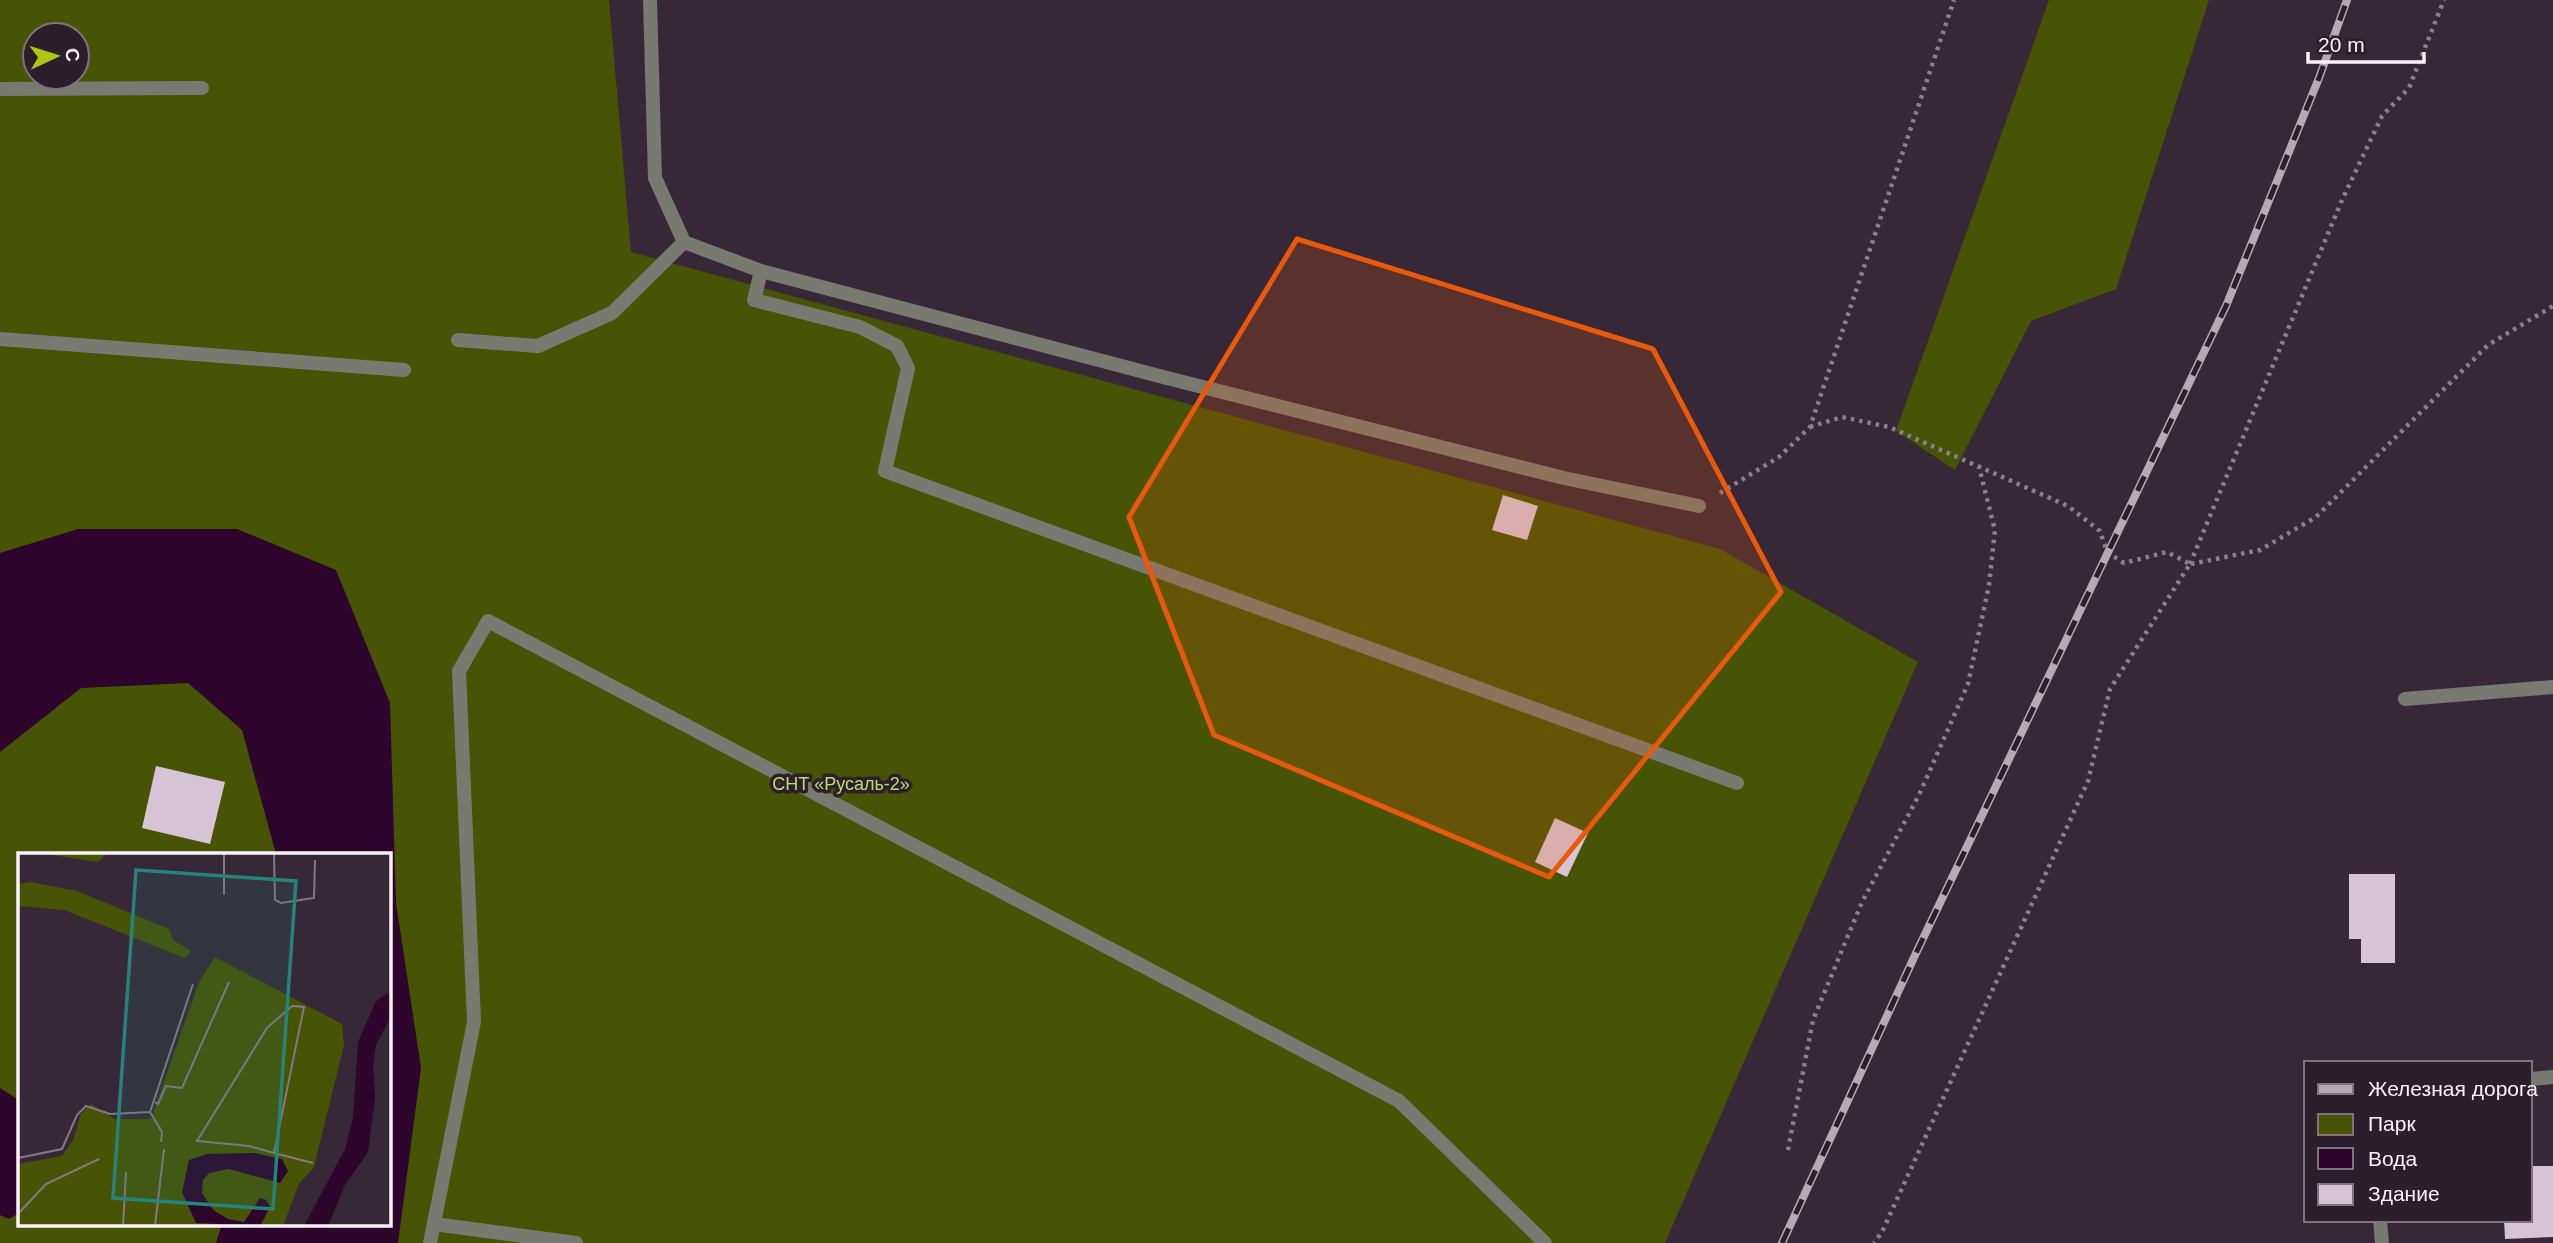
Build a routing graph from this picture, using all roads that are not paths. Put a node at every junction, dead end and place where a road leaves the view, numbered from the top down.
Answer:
1 (650, 0) edge
2 (202, 88) dead end
3 (0, 89) edge
4 (684, 242) junction
5 (761, 271) junction
6 (0, 339) edge
7 (458, 340) dead end
8 (404, 370) dead end
9 (1699, 506) road end
10 (2553, 687) edge
11 (2405, 699) dead end
12 (1737, 783) dead end
13 (2553, 1077) edge
14 (2532, 1079) edge
15 (2380, 1222) edge
16 (434, 1224) junction
17 (430, 1243) edge
18 (576, 1243) edge
19 (1545, 1243) edge
20 (2382, 1243) edge

1 - 4 lane
2 - 3 lane
4 - 5 lane
4 - 7 lane
5 - 9 lane
5 - 12 lane
6 - 8 lane
10 - 11 lane
13 - 14 lane
15 - 20 lane
16 - 17 lane
16 - 18 lane
16 - 19 lane

